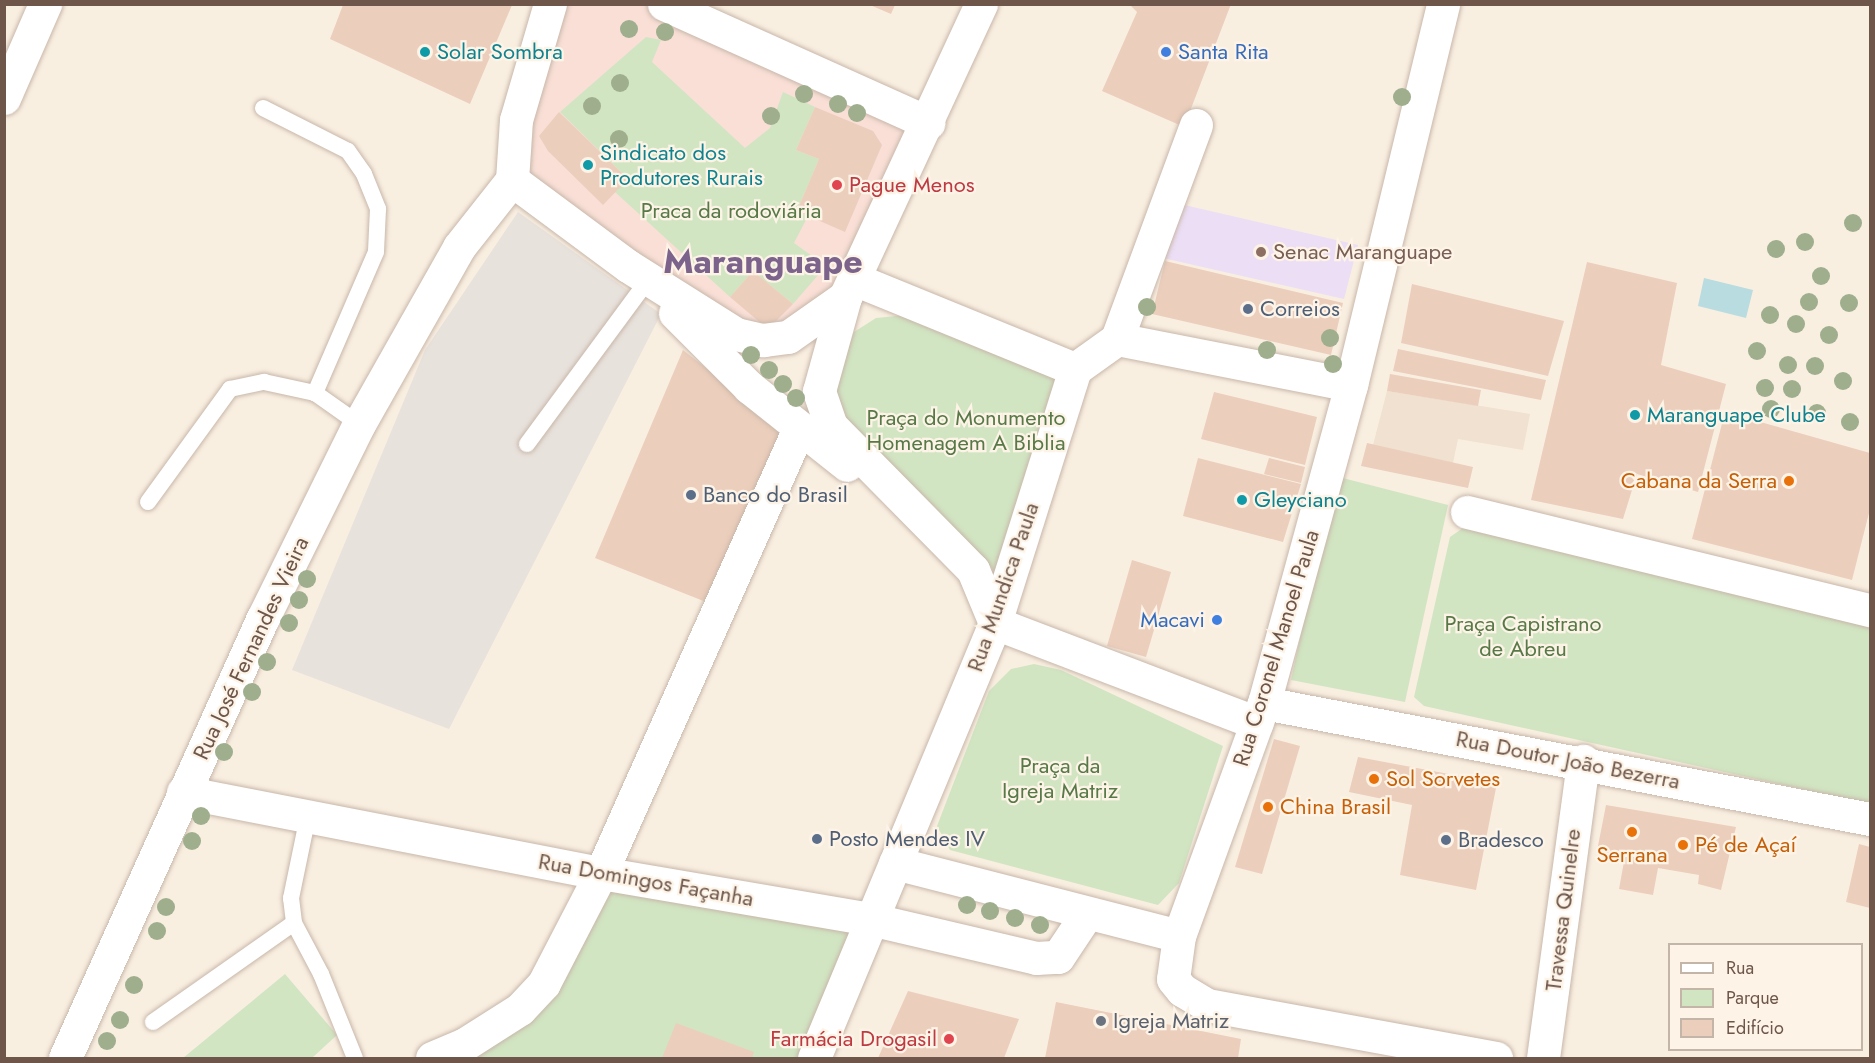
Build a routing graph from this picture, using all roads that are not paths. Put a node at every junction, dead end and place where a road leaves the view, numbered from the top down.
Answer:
1 (45, 4) edge
2 (550, 4) edge
3 (664, 4) edge
4 (981, 4) edge
5 (1443, 4) edge
6 (4, 98) edge
7 (263, 108) dead end
8 (929, 123) junction
9 (1196, 125) dead end
10 (512, 180) junction
11 (637, 275) junction
12 (849, 288) junction
13 (1117, 339) junction
14 (1075, 369) junction
15 (1351, 385) junction
16 (315, 393) junction
17 (359, 424) junction
18 (799, 429) junction
19 (527, 444) dead end
20 (148, 502) dead end
21 (1467, 512) dead end
22 (973, 570) junction
23 (1870, 610) edge
24 (995, 622) junction
25 (1261, 713) junction
26 (1582, 761) junction
27 (183, 792) junction
28 (308, 816) junction
29 (1870, 819) edge
30 (895, 863) junction
31 (601, 873) junction
32 (1086, 915) junction
33 (870, 919) junction
34 (294, 923) junction
35 (1179, 936) junction
36 (153, 1023) dead end
37 (461, 1051) edge
38 (65, 1059) edge
39 (355, 1059) edge
40 (432, 1059) edge
41 (814, 1059) edge
42 (1496, 1059) edge
43 (1543, 1059) edge

1 - 6 street
2 - 10 street
3 - 8 street
4 - 8 street
5 - 15 street, Rua Coronel Manoel Paula
7 - 16 lane
8 - 12 street
9 - 13 street
10 - 11 street
10 - 17 street, Rua José Fernandes Vieira
11 - 12 street
11 - 18 street
11 - 19 lane
12 - 14 street
12 - 22 street
13 - 14 street
13 - 15 street
14 - 24 street, Rua Mundica Paula
15 - 25 street, Rua Coronel Manoel Paula
16 - 17 lane
16 - 20 lane
17 - 27 street, Rua José Fernandes Vieira
18 - 22 street
18 - 31 street
21 - 23 street
22 - 24 street
24 - 25 street, Rua Doutor João Bezerra
24 - 30 street, Rua Mundica Paula
25 - 26 street, Rua Doutor João Bezerra
25 - 35 street, Rua Coronel Manoel Paula
26 - 29 street, Rua Doutor João Bezerra
26 - 43 street, Travessa Quinelre
27 - 28 street, Rua Domingos Façanha
27 - 38 street, Rua José Fernandes Vieira
28 - 31 street, Rua Domingos Façanha
28 - 34 lane
30 - 32 street
30 - 33 street, Rua Mundica Paula
31 - 33 street, Rua Domingos Façanha
31 - 37 street
32 - 33 street, Rua Domingos Façanha
32 - 35 street
33 - 41 street, Rua Mundica Paula
34 - 36 lane
34 - 39 lane
35 - 42 street
37 - 40 street

